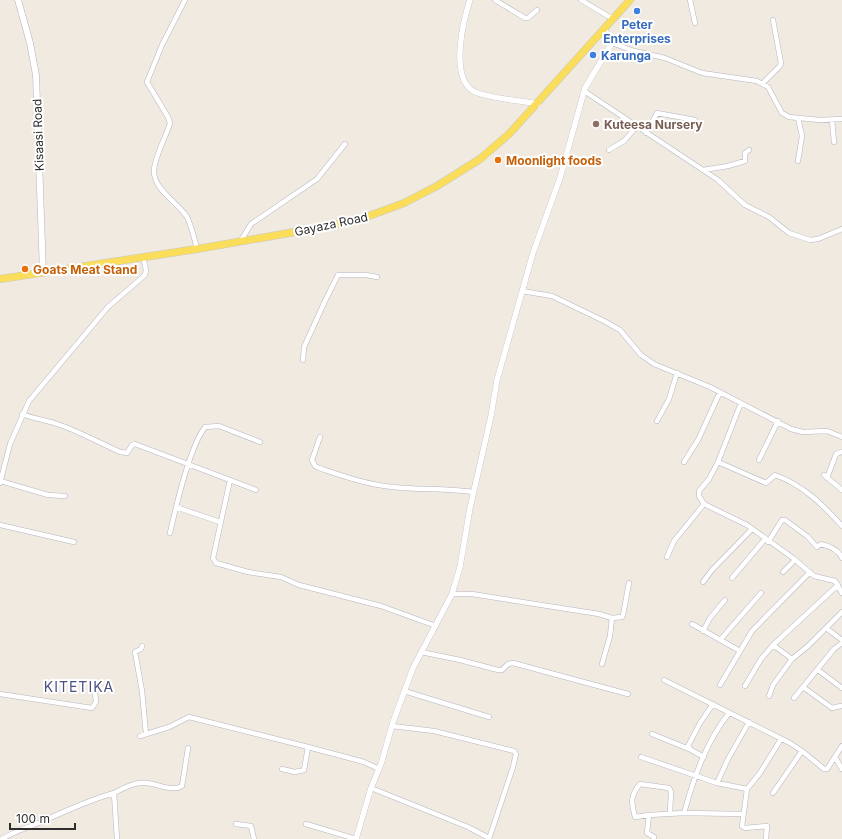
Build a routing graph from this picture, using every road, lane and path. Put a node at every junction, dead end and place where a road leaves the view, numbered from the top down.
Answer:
1 (18, 0) edge
2 (185, 0) edge
3 (470, 0) edge
4 (495, 0) edge
5 (581, 0) edge
6 (630, 0) edge
7 (690, 0) edge
8 (537, 10) dead end
9 (613, 19) junction
10 (772, 20) dead end
11 (695, 22) dead end
12 (604, 29) junction
13 (612, 43) junction
14 (763, 83) junction
15 (584, 91) junction
16 (538, 104) junction
17 (798, 118) junction
18 (842, 119) edge
19 (695, 120) dead end
20 (832, 120) junction
21 (637, 126) junction
22 (646, 133) junction
23 (834, 142) dead end
24 (345, 144) dead end
25 (610, 150) dead end
26 (749, 150) dead end
27 (798, 161) dead end
28 (703, 170) junction
29 (842, 229) edge
30 (240, 242) junction
31 (197, 249) junction
32 (142, 257) junction
33 (43, 273) junction
34 (377, 277) dead end
35 (0, 279) edge
36 (522, 291) junction
37 (302, 360) dead end
38 (677, 373) junction
39 (720, 392) junction
40 (741, 403) junction
41 (22, 414) junction
42 (657, 421) dead end
43 (778, 421) junction
44 (320, 437) dead end
45 (842, 437) edge
46 (260, 442) dead end
47 (842, 452) edge
48 (759, 460) dead end
49 (684, 462) dead end
50 (718, 462) junction
51 (189, 465) junction
52 (230, 480) junction
53 (0, 482) edge
54 (256, 490) dead end
55 (842, 490) edge
56 (473, 492) junction
57 (65, 496) dead end
58 (704, 504) junction
59 (176, 507) junction
60 (220, 522) junction
61 (0, 526) edge
62 (842, 526) edge
63 (752, 529) junction
64 (170, 533) dead end
65 (767, 540) junction
66 (74, 542) dead end
67 (667, 557) dead end
68 (842, 558) edge
69 (795, 560) junction
70 (783, 572) dead end
71 (810, 572) junction
72 (732, 578) dead end
73 (703, 582) dead end
74 (629, 583) dead end
75 (840, 589) edge
76 (761, 593) dead end
77 (452, 594) junction
78 (725, 600) dead end
79 (842, 612) edge
80 (612, 618) junction
81 (692, 624) dead end
82 (436, 626) junction
83 (826, 628) junction
84 (703, 631) junction
85 (720, 640) junction
86 (842, 642) edge
87 (773, 645) junction
88 (142, 646) dead end
89 (740, 651) junction
90 (421, 652) junction
91 (792, 659) junction
92 (602, 664) dead end
93 (818, 670) junction
94 (664, 680) dead end
95 (720, 685) dead end
96 (745, 686) dead end
97 (803, 688) junction
98 (842, 688) edge
99 (404, 691) junction
100 (95, 692) dead end
101 (0, 694) edge
102 (628, 694) dead end
103 (768, 696) dead end
104 (794, 698) dead end
105 (713, 704) junction
106 (841, 706) dead end
107 (729, 713) junction
108 (489, 717) dead end
109 (749, 722) junction
110 (392, 726) junction
111 (146, 734) junction
112 (652, 734) dead end
113 (140, 736) dead end
114 (781, 739) junction
115 (842, 746) edge
116 (308, 747) junction
117 (188, 748) dead end
118 (688, 749) junction
119 (802, 751) junction
120 (640, 757) dead end
121 (704, 757) junction
122 (835, 757) junction
123 (379, 768) junction
124 (282, 769) dead end
125 (842, 769) edge
126 (694, 776) junction
127 (717, 783) junction
128 (371, 788) junction
129 (747, 789) junction
130 (114, 793) junction
131 (773, 793) dead end
132 (684, 813) junction
133 (670, 814) junction
134 (743, 814) junction
135 (649, 815) junction
136 (236, 824) dead end
137 (306, 824) dead end
138 (489, 838) edge
139 (2, 839) edge
140 (117, 839) edge
141 (254, 839) edge
142 (356, 839) edge
143 (654, 839) edge
144 (766, 839) edge

1 - 33 main road, Kisaasi Road
2 - 31 street
3 - 16 street
4 - 8 street
5 - 9 street
6 - 9 main road, Gayaza Road
7 - 11 street
9 - 12 main road, Gayaza Road
10 - 14 street
12 - 13 street
12 - 16 main road, Gayaza Road
13 - 14 street
13 - 15 street
14 - 17 street
15 - 21 street
15 - 36 street
16 - 30 main road, Gayaza Road
17 - 20 street
17 - 27 street
18 - 20 street
19 - 22 street
20 - 23 street
21 - 22 street
21 - 25 street
22 - 28 street
24 - 30 street
26 - 28 street
28 - 29 street
30 - 31 main road, Gayaza Road
31 - 32 main road, Gayaza Road
32 - 33 main road, Gayaza Road
32 - 41 street
33 - 35 main road, Gayaza Road
34 - 37 street
36 - 38 street
36 - 56 street
38 - 39 street
38 - 42 street
39 - 40 street
39 - 49 street
40 - 43 street
40 - 50 street
41 - 51 street
41 - 53 street
43 - 45 street
43 - 48 street
44 - 56 street
46 - 51 street
47 - 55 street
50 - 58 street
50 - 62 street
51 - 52 street
51 - 59 street
52 - 54 street
52 - 60 street
53 - 57 street
56 - 77 street
58 - 63 street
58 - 67 street
59 - 60 street
59 - 64 street
60 - 82 street
61 - 66 street
63 - 65 street
63 - 73 street
65 - 68 street
65 - 69 street
65 - 72 street
69 - 70 street
69 - 71 street
71 - 75 street
71 - 89 street
74 - 80 street
75 - 87 street
76 - 85 street
77 - 80 street
77 - 82 street
78 - 84 street
79 - 83 street
80 - 92 street
81 - 84 street
82 - 90 street
83 - 86 street
83 - 91 street
84 - 85 street
85 - 89 street
86 - 93 street
87 - 91 street
87 - 96 street
88 - 111 street
89 - 95 street
90 - 99 street
90 - 102 street
91 - 103 street
93 - 97 street
93 - 98 street
94 - 105 street
97 - 104 street
97 - 106 street
99 - 108 street
99 - 110 street
100 - 101 street
105 - 107 street
105 - 118 street
107 - 109 street
107 - 121 street
109 - 114 street
109 - 127 street
110 - 123 street
110 - 138 street
111 - 113 street
111 - 116 street
112 - 118 street
114 - 119 street
114 - 129 street
115 - 122 street
116 - 123 street
116 - 124 street
117 - 130 street
118 - 121 street
119 - 122 street
119 - 131 street
120 - 126 street
121 - 126 street
122 - 125 street
123 - 128 street
126 - 127 street
126 - 132 street
127 - 129 street
128 - 138 street
128 - 142 street
129 - 134 street
130 - 139 street
130 - 140 street
132 - 133 street
132 - 134 street
133 - 135 street
133 - 135 street
134 - 144 street
135 - 143 street
136 - 141 street
137 - 142 street

